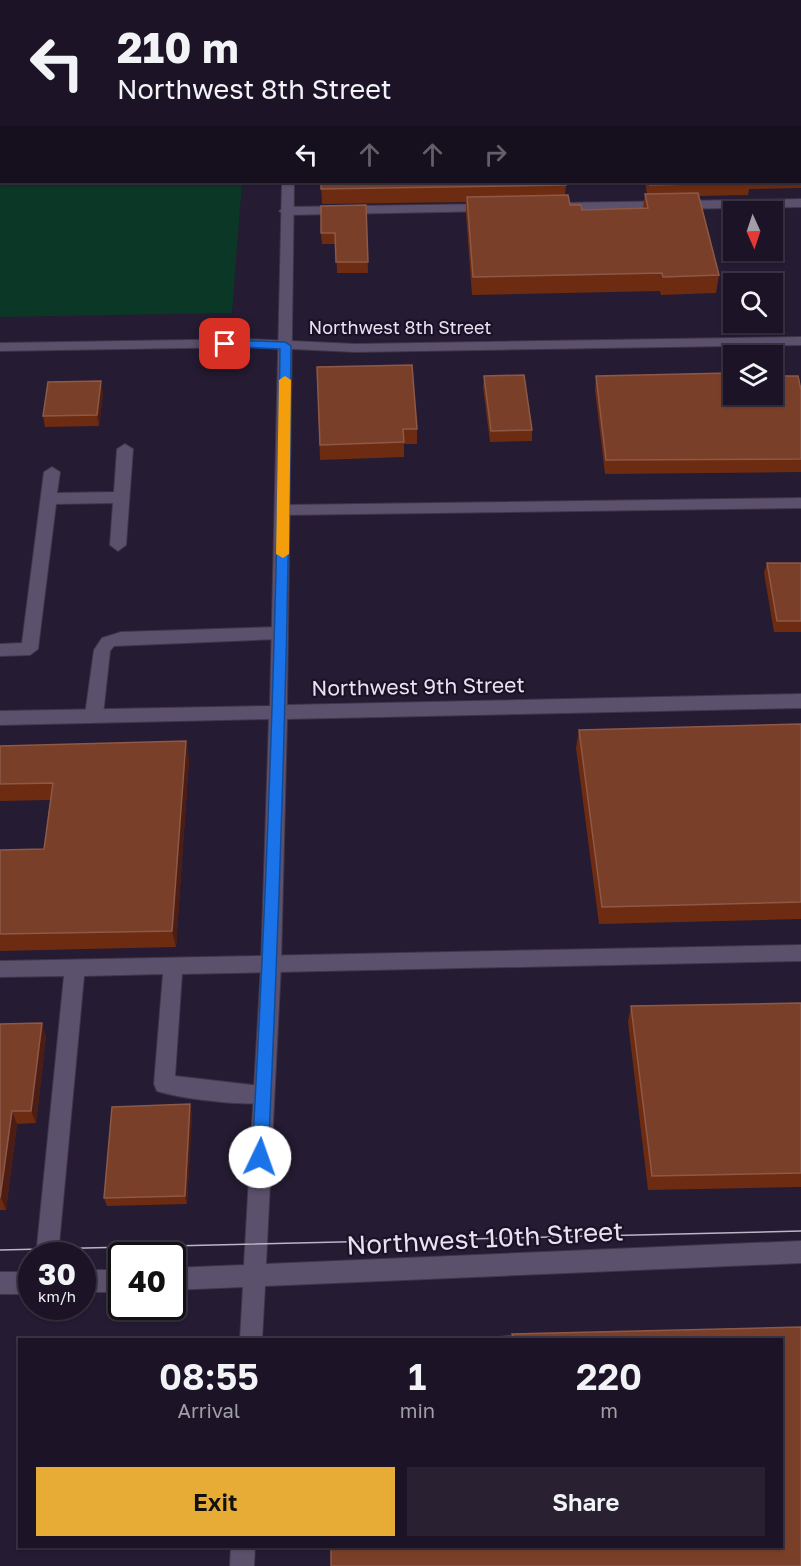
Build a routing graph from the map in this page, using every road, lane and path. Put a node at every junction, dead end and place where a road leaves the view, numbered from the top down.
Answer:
1 (288, 183) edge
2 (801, 203) edge
3 (541, 207) edge
4 (506, 208) edge
5 (286, 211) junction
6 (801, 341) edge
7 (285, 346) junction
8 (0, 347) edge
9 (125, 449) dead end
10 (52, 472) dead end
11 (121, 497) junction
12 (49, 499) junction
13 (801, 503) edge
14 (284, 510) junction
15 (118, 545) dead end
16 (280, 633) junction
17 (0, 650) edge
18 (801, 701) edge
19 (279, 711) junction
20 (94, 716) junction
21 (0, 718) edge
22 (801, 953) edge
23 (271, 965) junction
24 (173, 966) junction
25 (75, 968) junction
26 (0, 969) edge
27 (263, 1094) junction
28 (48, 1242) edge
29 (801, 1252) edge
30 (253, 1277) junction
31 (186, 1279) edge
32 (0, 1283) edge
33 (18, 1283) edge
34 (251, 1338) edge
35 (243, 1548) edge
36 (242, 1566) edge

1 - 5 street
2 - 3 street
4 - 5 street
5 - 7 street
6 - 7 street, Northwest 8th Street
7 - 8 street, Northwest 8th Street
7 - 14 street
9 - 11 street
10 - 12 street
11 - 12 street
11 - 15 street
12 - 17 street
13 - 14 street
14 - 16 street
16 - 19 street
16 - 20 street
18 - 19 street, Northwest 9th Street
19 - 20 street, Northwest 9th Street
19 - 23 street
20 - 21 street, Northwest 9th Street
22 - 23 street
23 - 24 street
23 - 27 street
24 - 25 street
24 - 27 street
25 - 26 street
25 - 28 street
27 - 30 street
29 - 30 street, Northwest 10th Street
30 - 31 street, Northwest 10th Street
30 - 34 street
32 - 33 street
35 - 36 street

